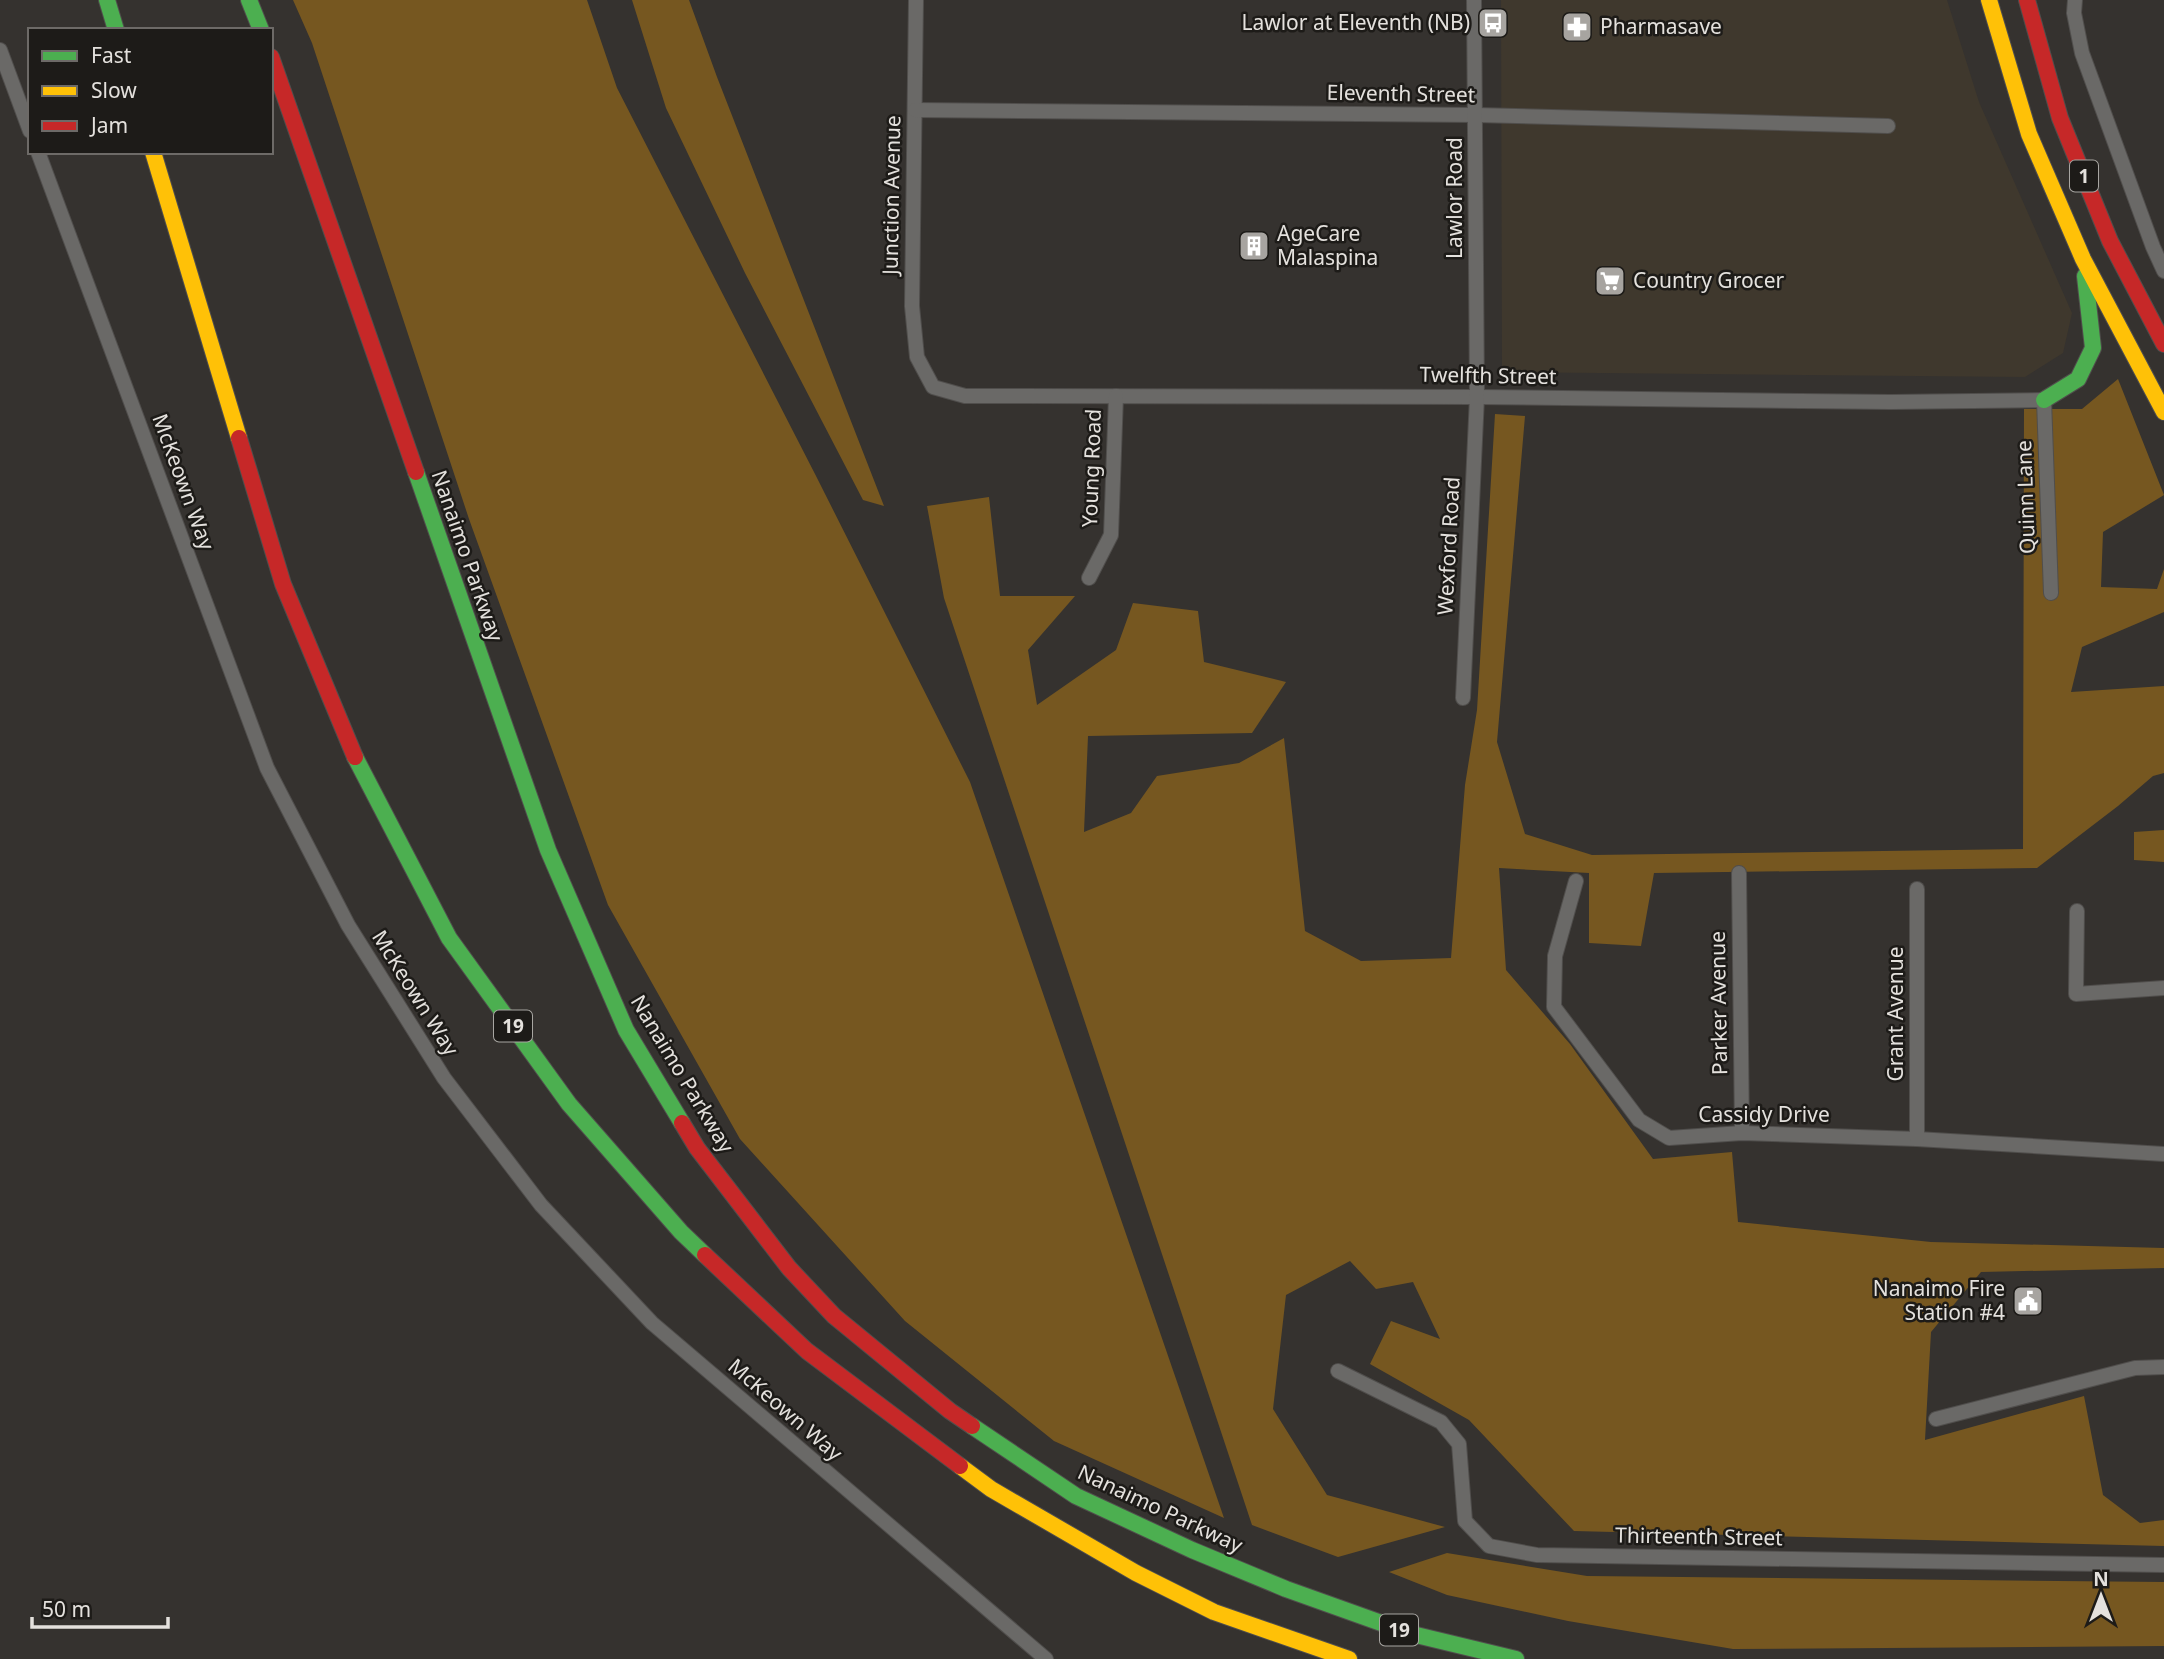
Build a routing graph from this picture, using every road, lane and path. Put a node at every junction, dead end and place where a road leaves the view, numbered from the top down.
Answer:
1 (107, 0) edge
2 (249, 0) edge
3 (916, 0) edge
4 (1474, 0) edge
5 (1989, 0) edge
6 (2027, 0) edge
7 (2075, 0) edge
8 (115, 28) edge
9 (260, 28) edge
10 (0, 50) edge
11 (273, 63) edge
12 (915, 110) junction
13 (1476, 115) junction
14 (28, 126) edge
15 (1888, 126) dead end
16 (39, 154) edge
17 (154, 154) edge
18 (2083, 260) junction
19 (2164, 271) edge
20 (2164, 344) edge
21 (933, 387) joint
22 (1116, 396) junction
23 (1477, 397) junction
24 (2044, 400) junction
25 (2164, 412) edge
26 (1089, 578) dead end
27 (2051, 593) dead end
28 (1463, 698) dead end
29 (1739, 873) dead end
30 (1576, 881) dead end
31 (1917, 889) dead end
32 (2077, 911) dead end
33 (2164, 988) edge
34 (1742, 1133) junction
35 (1917, 1139) junction
36 (2164, 1154) edge
37 (2164, 1367) edge
38 (1338, 1371) dead end
39 (1936, 1419) dead end
40 (2164, 1565) edge
41 (1046, 1659) edge
42 (1349, 1659) edge
43 (1516, 1659) edge

1 - 8 highway
2 - 9 highway
3 - 12 street, Junction Avenue
4 - 13 street, Lawlor Road
5 - 18 highway, 1
6 - 20 highway, 1
7 - 19 street
10 - 14 street
11 - 43 highway, Nanaimo Parkway / 19
12 - 13 street, Eleventh Street
12 - 21 street, Junction Avenue
13 - 15 street, Eleventh Street
13 - 23 street, Lawlor Road
16 - 41 street, McKeown Way
17 - 42 highway, 19
18 - 24 highway
18 - 25 highway, 1
21 - 22 street, Twelfth Street
22 - 23 street, Twelfth Street
22 - 26 street, Young Road
23 - 24 street, Twelfth Street
23 - 28 street, Wexford Road
24 - 27 street, Quinn Lane
29 - 34 street, Parker Avenue
30 - 34 street, Cassidy Drive
31 - 35 street, Grant Avenue
32 - 33 street
34 - 35 street, Cassidy Drive
35 - 36 street, Cassidy Drive
37 - 39 street
38 - 40 street, Thirteenth Street

